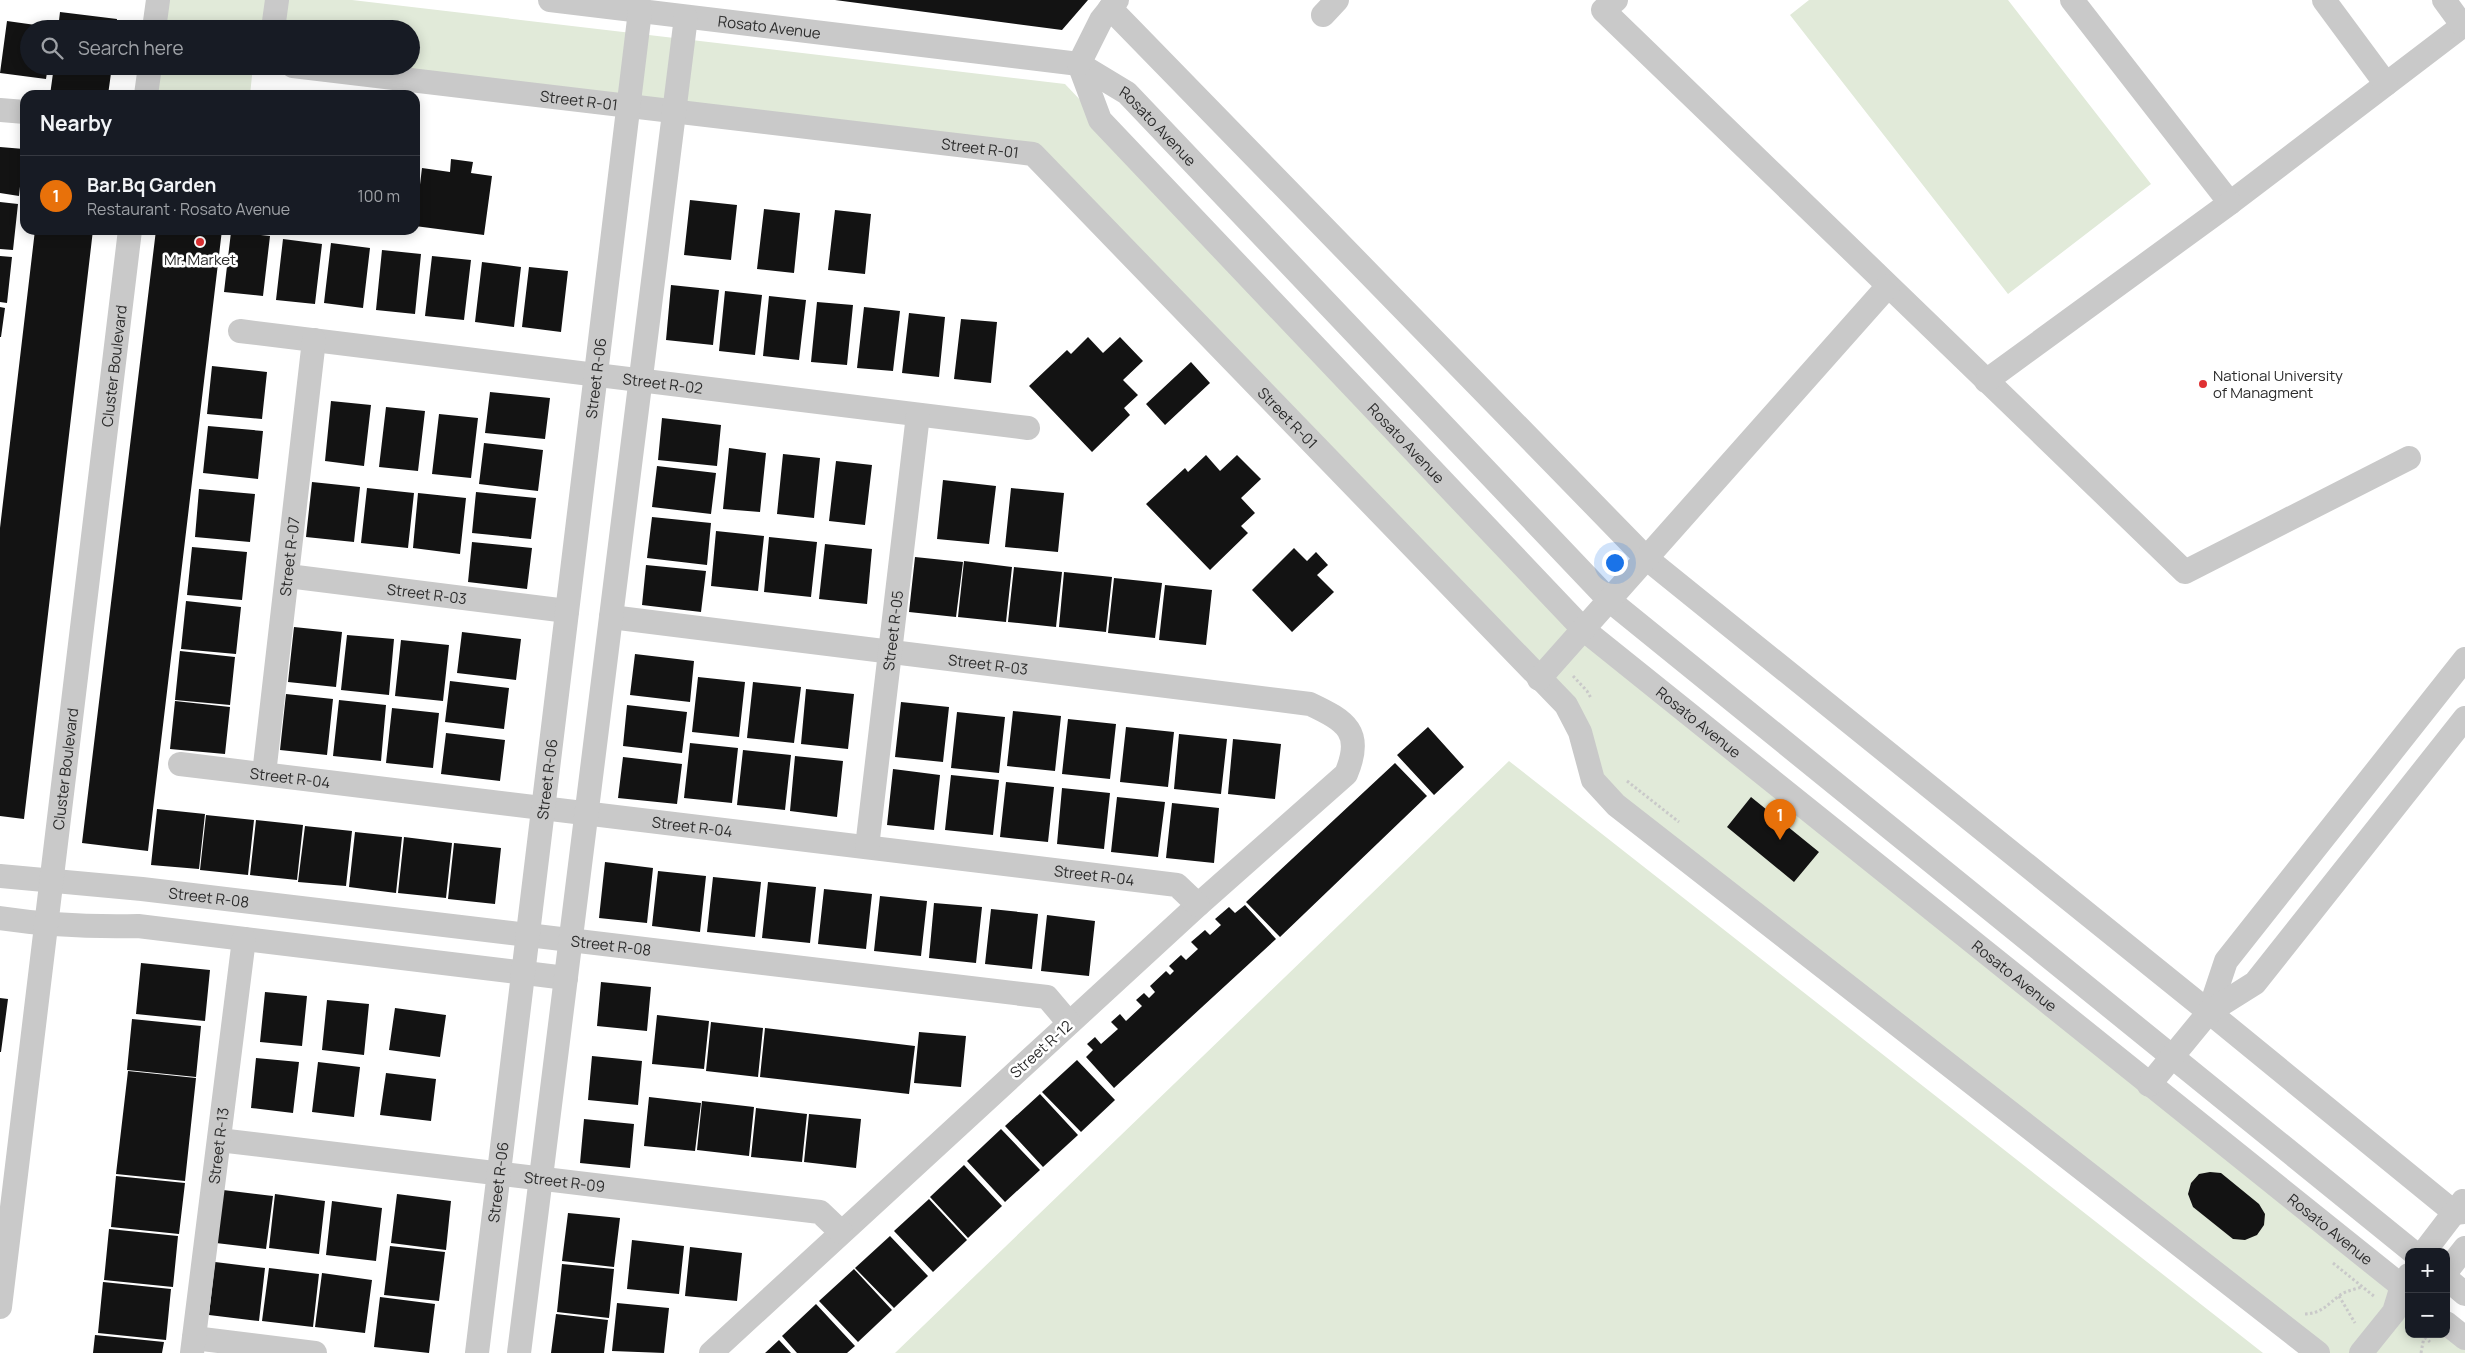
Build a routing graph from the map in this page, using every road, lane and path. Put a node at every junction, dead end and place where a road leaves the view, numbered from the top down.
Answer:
1 (158, 0) edge
2 (277, 0) edge
3 (550, 0) edge
4 (1616, 0) edge
5 (2072, 0) edge
6 (2324, 0) edge
7 (2444, 0) edge
8 (1113, 4) edge
9 (640, 11) junction
10 (686, 16) junction
11 (155, 20) edge
12 (275, 20) edge
13 (2464, 25) edge
14 (1079, 64) junction
15 (149, 75) edge
16 (370, 75) edge
17 (2386, 84) junction
18 (147, 90) edge
19 (628, 105) junction
20 (0, 110) edge
21 (673, 111) junction
22 (20, 112) edge
23 (2230, 203) junction
24 (129, 235) edge
25 (1888, 286) junction
26 (240, 331) dead end
27 (314, 340) junction
28 (596, 375) junction
29 (640, 380) junction
30 (1986, 381) junction
31 (918, 415) junction
32 (1028, 428) dead end
33 (2408, 458) dead end
34 (1646, 558) junction
35 (288, 576) junction
36 (1609, 600) junction
37 (567, 611) junction
38 (610, 616) junction
39 (1583, 629) junction
40 (890, 651) junction
41 (2465, 659) edge
42 (1571, 672) dead end
43 (1540, 679) junction
44 (1592, 702) dead end
45 (2465, 718) edge
46 (1353, 738) joint
47 (180, 764) dead end
48 (264, 774) junction
49 (1625, 780) dead end
50 (543, 808) junction
51 (586, 813) junction
52 (1684, 826) dead end
53 (866, 847) junction
54 (0, 876) edge
55 (51, 882) junction
56 (188, 895) junction
57 (1198, 905) junction
58 (0, 918) edge
59 (46, 925) junction
60 (184, 932) junction
61 (526, 934) junction
62 (244, 939) junction
63 (570, 940) junction
64 (523, 973) junction
65 (566, 978) junction
66 (2210, 1012) junction
67 (1069, 1024) junction
68 (2172, 1056) junction
69 (2149, 1084) junction
70 (219, 1140) junction
71 (498, 1174) junction
72 (541, 1178) junction
73 (2462, 1207) edge
74 (841, 1232) junction
75 (2408, 1248) edge
76 (2427, 1248) edge
77 (2465, 1248) edge
78 (2450, 1267) edge
79 (2450, 1281) edge
80 (2362, 1287) dead end
81 (2465, 1294) edge
82 (2400, 1295) edge
83 (2339, 1296) junction
84 (2371, 1305) dead end
85 (0, 1307) edge
86 (2297, 1315) dead end
87 (2361, 1318) dead end
88 (2356, 1325) junction
89 (2450, 1326) edge
90 (2352, 1331) dead end
91 (2424, 1338) dead end
92 (2465, 1338) edge
93 (193, 1346) edge
94 (316, 1353) edge
95 (477, 1353) edge
96 (519, 1353) edge
97 (711, 1353) edge
98 (2318, 1353) edge
99 (2361, 1353) edge
100 (2421, 1353) edge

1 - 11 street
2 - 12 street
3 - 9 street, Rosato Avenue
4 - 25 street
5 - 23 street
6 - 17 street
7 - 13 street
8 - 14 street
8 - 34 street
9 - 10 street, Rosato Avenue
9 - 19 street, Street R-06
10 - 14 street, Rosato Avenue
10 - 21 street
13 - 17 street
14 - 36 street, Rosato Avenue
14 - 39 street, Rosato Avenue
15 - 18 street
16 - 19 street, Street R-01
17 - 23 street
19 - 21 street, Street R-01
19 - 28 street, Street R-06
20 - 22 street
21 - 29 street
21 - 43 street, Street R-01
23 - 30 street
24 - 55 street, Cluster Boulevard
25 - 30 street
25 - 34 street
26 - 27 street, Street R-02
27 - 28 street, Street R-02
27 - 35 street, Street R-07
28 - 29 street, Street R-02
28 - 37 street, Street R-06
29 - 31 street, Street R-02
29 - 38 street
30 - 33 street
31 - 32 street, Street R-02
31 - 40 street, Street R-05
34 - 36 street
34 - 66 street
35 - 37 street, Street R-03
35 - 48 street, Street R-07
36 - 39 street
36 - 68 street, Rosato Avenue
37 - 50 street, Street R-06
38 - 40 street, Street R-03
38 - 51 street
39 - 43 street
39 - 69 street, Rosato Avenue
40 - 46 street, Street R-03
40 - 53 street, Street R-05
41 - 66 street
42 - 44 path
43 - 98 street, Street R-01
45 - 66 street
46 - 57 street, Street R-12
47 - 48 street, Street R-04
48 - 50 street, Street R-04
49 - 52 path
50 - 51 street, Street R-04
50 - 61 street, Street R-06
51 - 53 street, Street R-04
51 - 63 street
53 - 57 street, Street R-04
54 - 55 street, Street R-08
55 - 56 street, Street R-08
55 - 59 street, Cluster Boulevard
56 - 60 street
56 - 61 street, Street R-08
57 - 67 street, Street R-12
58 - 59 street
59 - 60 street
59 - 85 street, Cluster Boulevard
60 - 62 street
61 - 63 street, Street R-08
61 - 64 street, Street R-06
62 - 64 street
62 - 70 street, Street R-13
63 - 65 street
63 - 67 street, Street R-08
64 - 65 street
64 - 71 street, Street R-06
65 - 72 street
66 - 68 street
66 - 73 street
67 - 74 street, Street R-12
68 - 69 street
68 - 75 street, Rosato Avenue
69 - 82 street, Rosato Avenue
70 - 71 street, Street R-09
70 - 93 street, Street R-13
71 - 72 street, Street R-09
71 - 95 street, Street R-06
72 - 74 street, Street R-09
72 - 96 street
73 - 76 street
74 - 97 street, Street R-12
77 - 78 street
79 - 81 street
80 - 83 path
82 - 84 path
82 - 99 street
83 - 86 path
83 - 88 path
87 - 88 path
88 - 90 path
89 - 92 street
91 - 100 path
93 - 94 street

